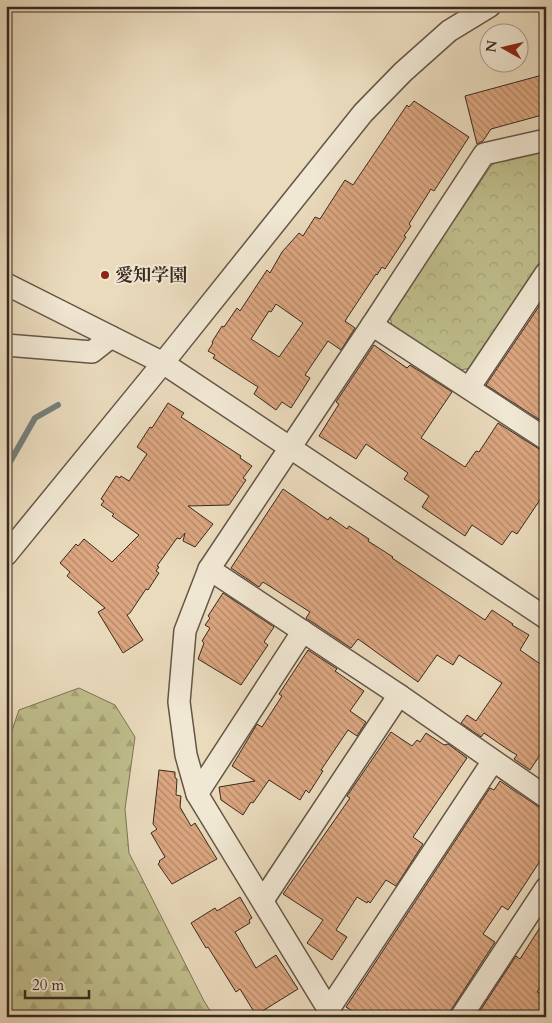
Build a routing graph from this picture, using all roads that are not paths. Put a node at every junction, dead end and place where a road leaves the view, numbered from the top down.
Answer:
1 (490, 6) edge
2 (546, 140) edge
3 (546, 274) edge
4 (6, 284) edge
5 (372, 325) junction
6 (110, 337) junction
7 (6, 345) edge
8 (163, 363) junction
9 (469, 388) junction
10 (546, 440) edge
11 (290, 448) junction
12 (6, 555) edge
13 (209, 568) junction
14 (546, 618) edge
15 (303, 631) junction
16 (399, 695) junction
17 (493, 761) junction
18 (197, 794) junction
19 (546, 797) edge
20 (546, 888) edge
21 (263, 900) junction
22 (331, 1013) edge
23 (461, 1017) edge

1 - 8 street
2 - 5 street
3 - 9 street
4 - 6 street
5 - 9 street
5 - 11 street
6 - 7 street
6 - 8 street
8 - 11 street
8 - 12 street
9 - 10 street
11 - 13 street
11 - 14 street
13 - 15 street
13 - 18 street
15 - 16 street
15 - 18 street
16 - 17 street
16 - 21 street
17 - 19 street
17 - 22 street
18 - 21 street
20 - 23 street
21 - 22 street

